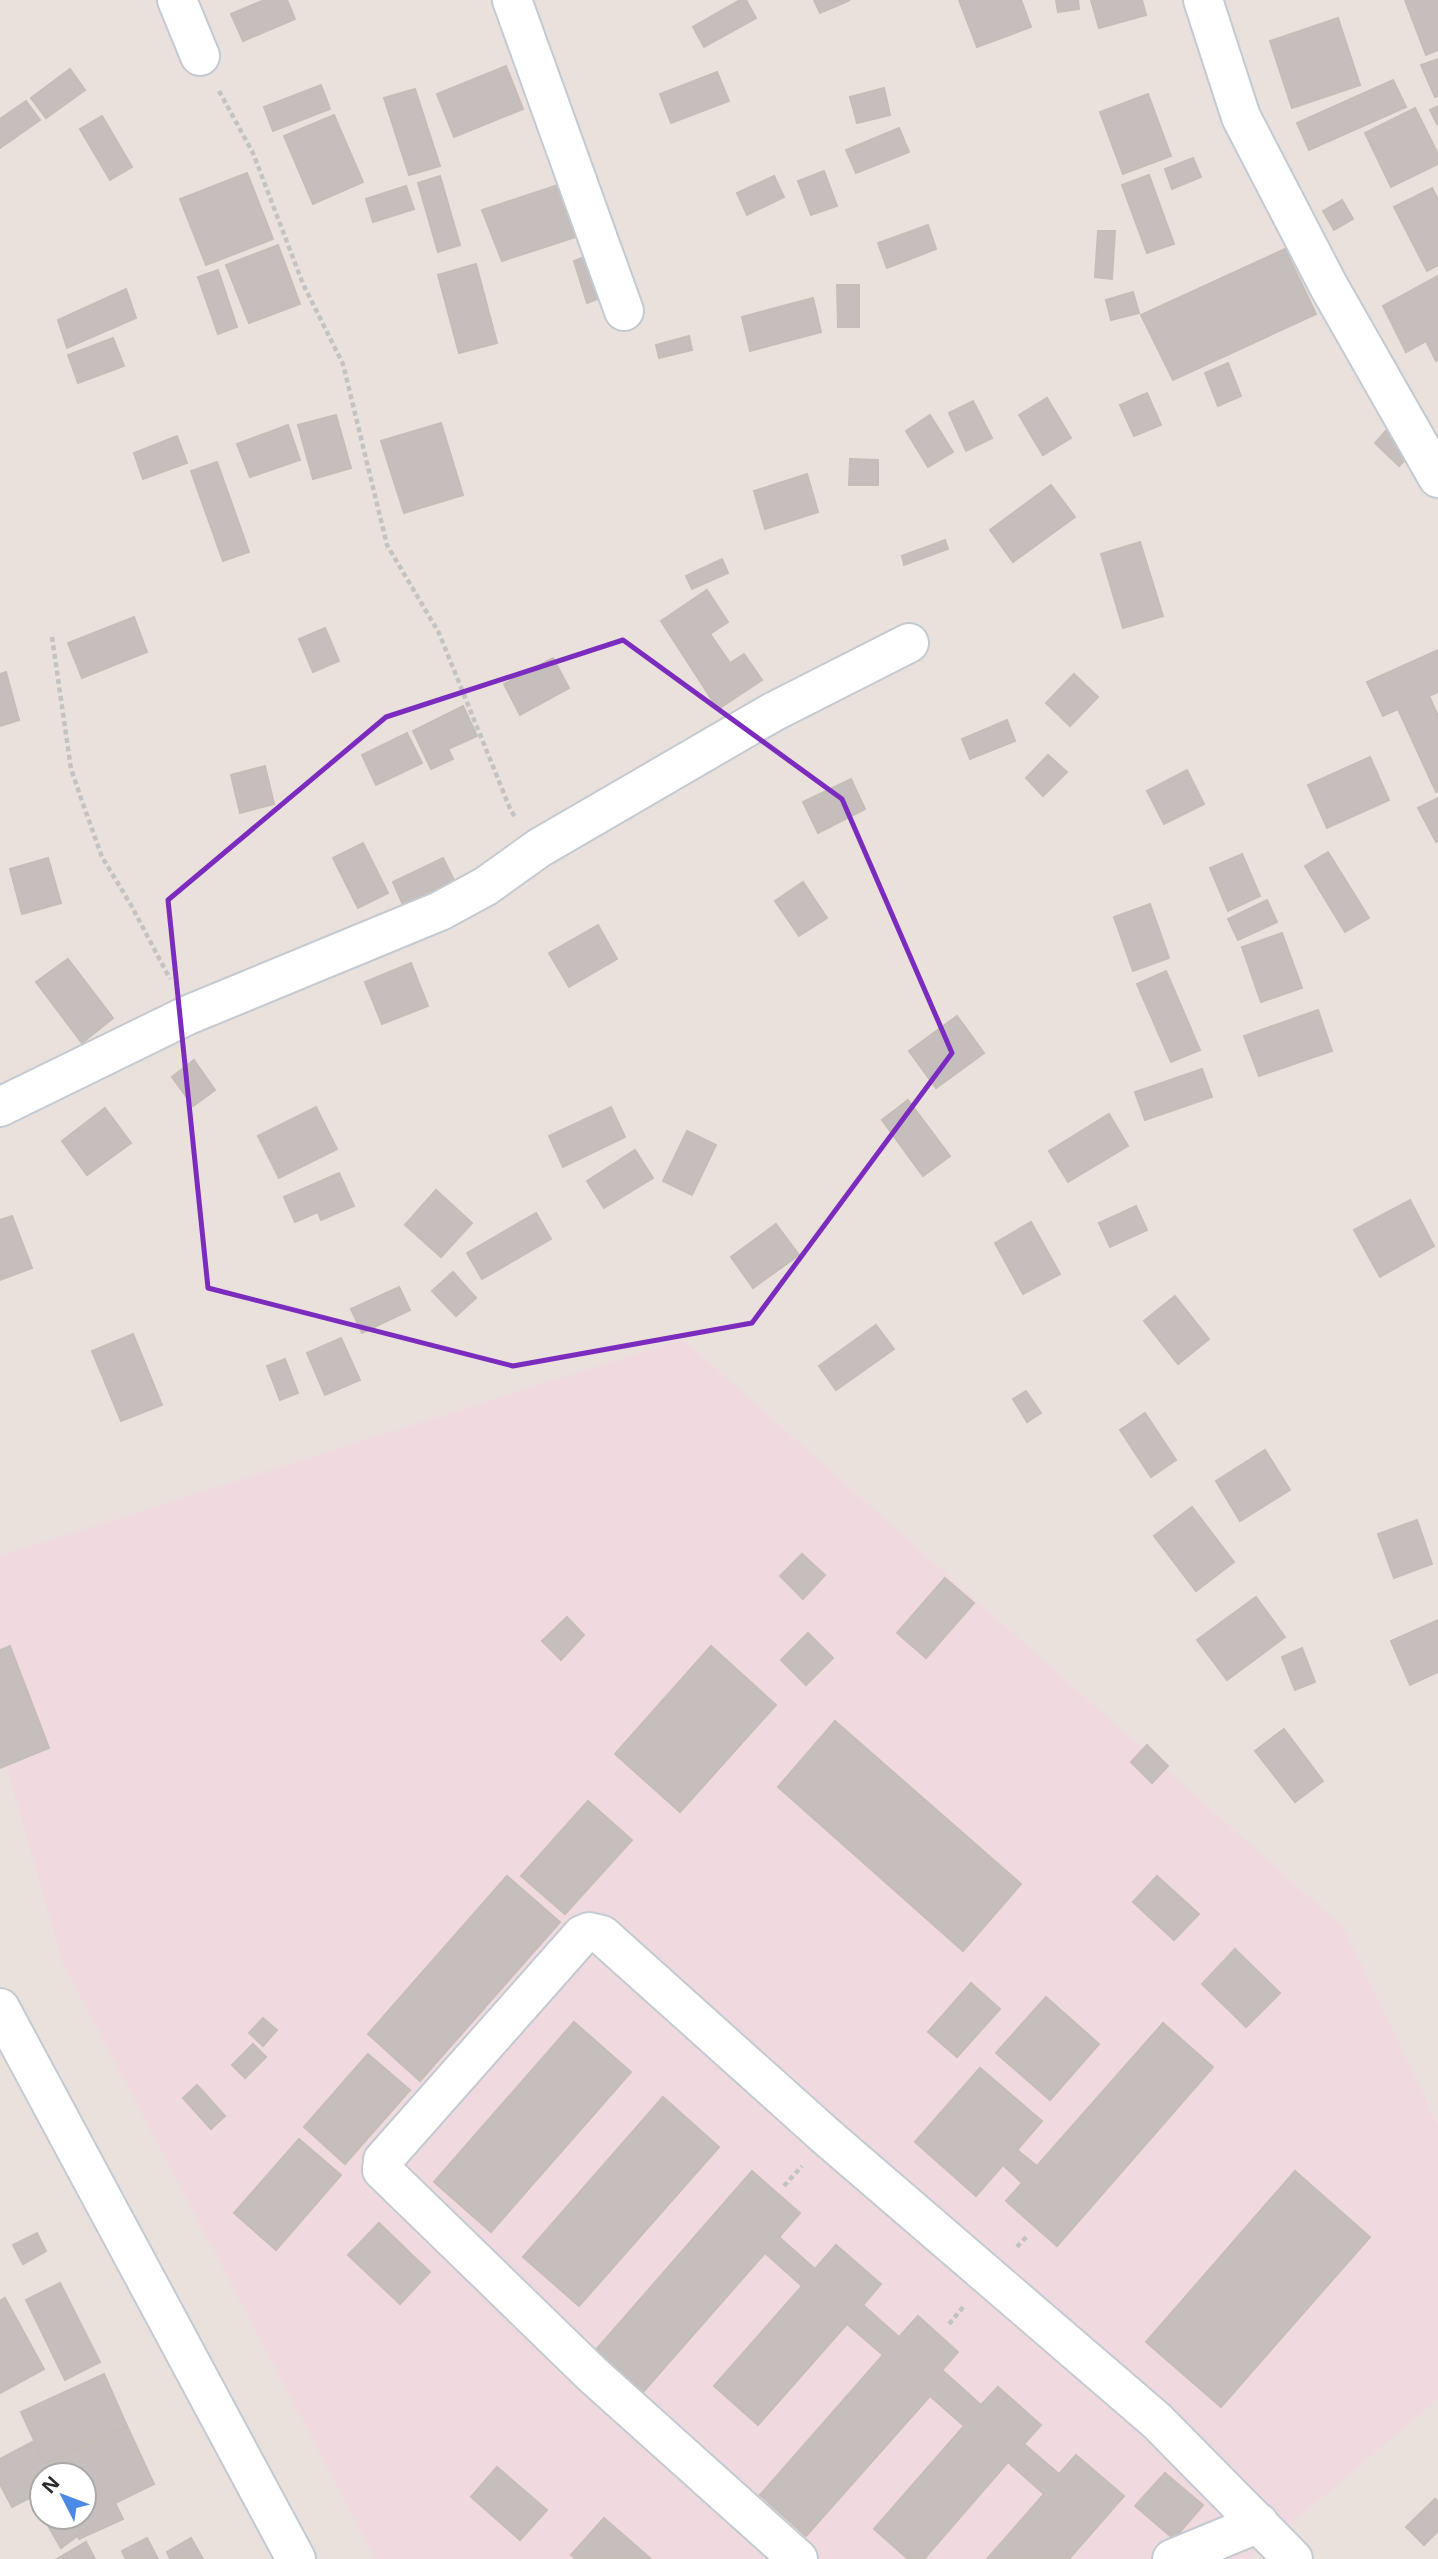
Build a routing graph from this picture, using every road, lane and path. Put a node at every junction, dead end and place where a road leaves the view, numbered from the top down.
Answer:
1 (177, 0) edge
2 (512, 0) edge
3 (1203, 0) edge
4 (200, 56) joint
5 (624, 311) dead end
6 (1438, 478) edge
7 (52, 637) dead end
8 (909, 643) dead end
9 (538, 848) junction
10 (188, 1015) junction
11 (0, 1107) edge
12 (4, 2024) edge
13 (1259, 2523) junction
14 (296, 2559) edge
15 (798, 2559) edge
16 (1172, 2559) edge
17 (1293, 2559) edge

1 - 4 street
2 - 5 street
3 - 6 street
4 - 9 path
7 - 10 path
8 - 9 street
9 - 10 street
10 - 11 street
12 - 14 street
13 - 15 street
13 - 16 street
13 - 17 street

